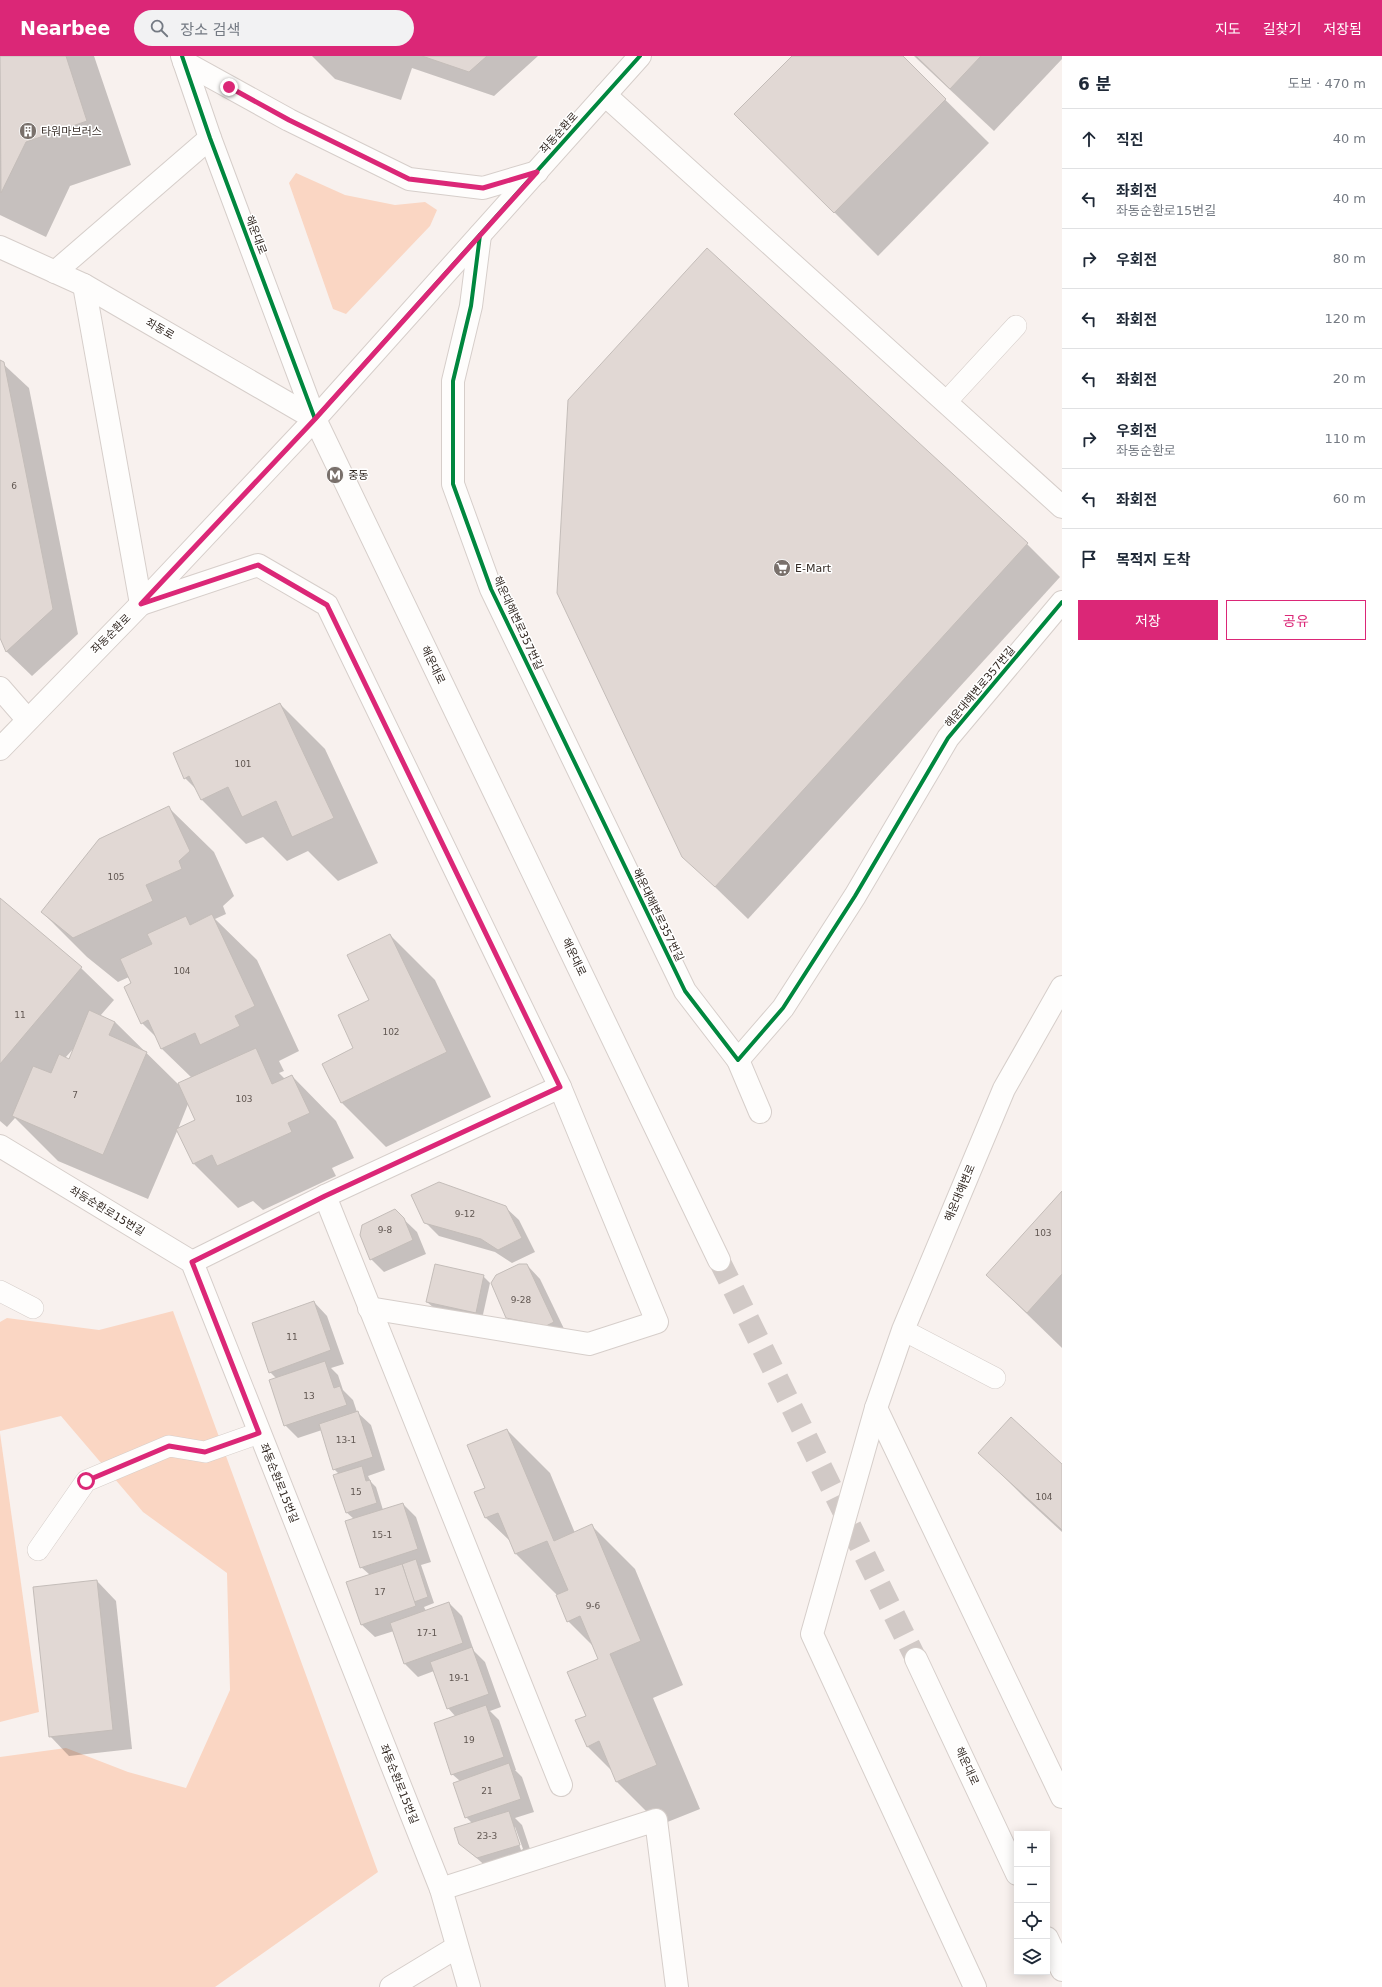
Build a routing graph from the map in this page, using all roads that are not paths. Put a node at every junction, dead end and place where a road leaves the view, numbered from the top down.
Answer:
1 (640, 56) edge
2 (183, 59) edge
3 (605, 95) junction
4 (210, 138) junction
5 (537, 172) junction
6 (480, 235) junction
7 (0, 247) edge
8 (55, 272) junction
9 (84, 285) junction
10 (1016, 326) dead end
11 (946, 402) junction
12 (315, 419) junction
13 (1062, 507) edge
14 (1062, 602) edge
15 (141, 604) junction
16 (0, 688) edge
17 (27, 719) junction
18 (0, 749) edge
19 (1062, 987) edge
20 (738, 1060) junction
21 (560, 1087) junction
22 (760, 1112) dead end
23 (0, 1146) edge
24 (325, 1196) junction
25 (719, 1260) tunnel mouth
26 (192, 1262) junction
27 (0, 1291) edge
28 (33, 1308) dead end
29 (369, 1308) junction
30 (903, 1330) junction
31 (995, 1378) dead end
32 (876, 1408) junction
33 (259, 1433) junction
34 (38, 1550) dead end
35 (916, 1659) tunnel mouth
36 (561, 1785) dead end
37 (1062, 1797) edge
38 (1014, 1868) edge
39 (441, 1889) junction
40 (1047, 1939) edge
41 (457, 1947) junction
42 (1062, 1970) edge
43 (392, 1987) edge
44 (469, 1987) edge
45 (677, 1987) edge
46 (975, 1987) edge

1 - 3 street, 좌동순환로
2 - 4 street, 해운대로
2 - 5 street
3 - 5 street, 좌동순환로
3 - 11 street
4 - 8 street
4 - 12 street, 해운대로
5 - 6 street, 좌동순환로
6 - 12 street, 좌동순환로
6 - 20 street, 해운대해변로357번길
7 - 8 street, 좌동로
8 - 9 street, 좌동로
9 - 12 street, 좌동로
9 - 15 street
10 - 11 lane
11 - 13 street
12 - 15 street, 좌동순환로
12 - 25 street, 해운대로
14 - 20 street, 해운대해변로357번길
15 - 17 street, 좌동순환로
15 - 21 street
16 - 17 street
17 - 18 street, 좌동순환로
19 - 30 street, 해운대해변로
20 - 22 street
21 - 24 street
21 - 29 street
23 - 26 street, 좌동순환로15번길
24 - 26 street
24 - 29 street
26 - 33 street, 좌동순환로15번길
27 - 28 lane
29 - 36 street
30 - 31 lane
30 - 32 street, 해운대해변로
32 - 37 street
32 - 46 street, 해운대해변로
33 - 34 lane
33 - 39 street, 좌동순환로15번길
35 - 38 street, 해운대로
39 - 41 street, 좌동순환로15번길
39 - 45 street
40 - 42 street
41 - 43 street
41 - 44 street, 좌동순환로15번길

